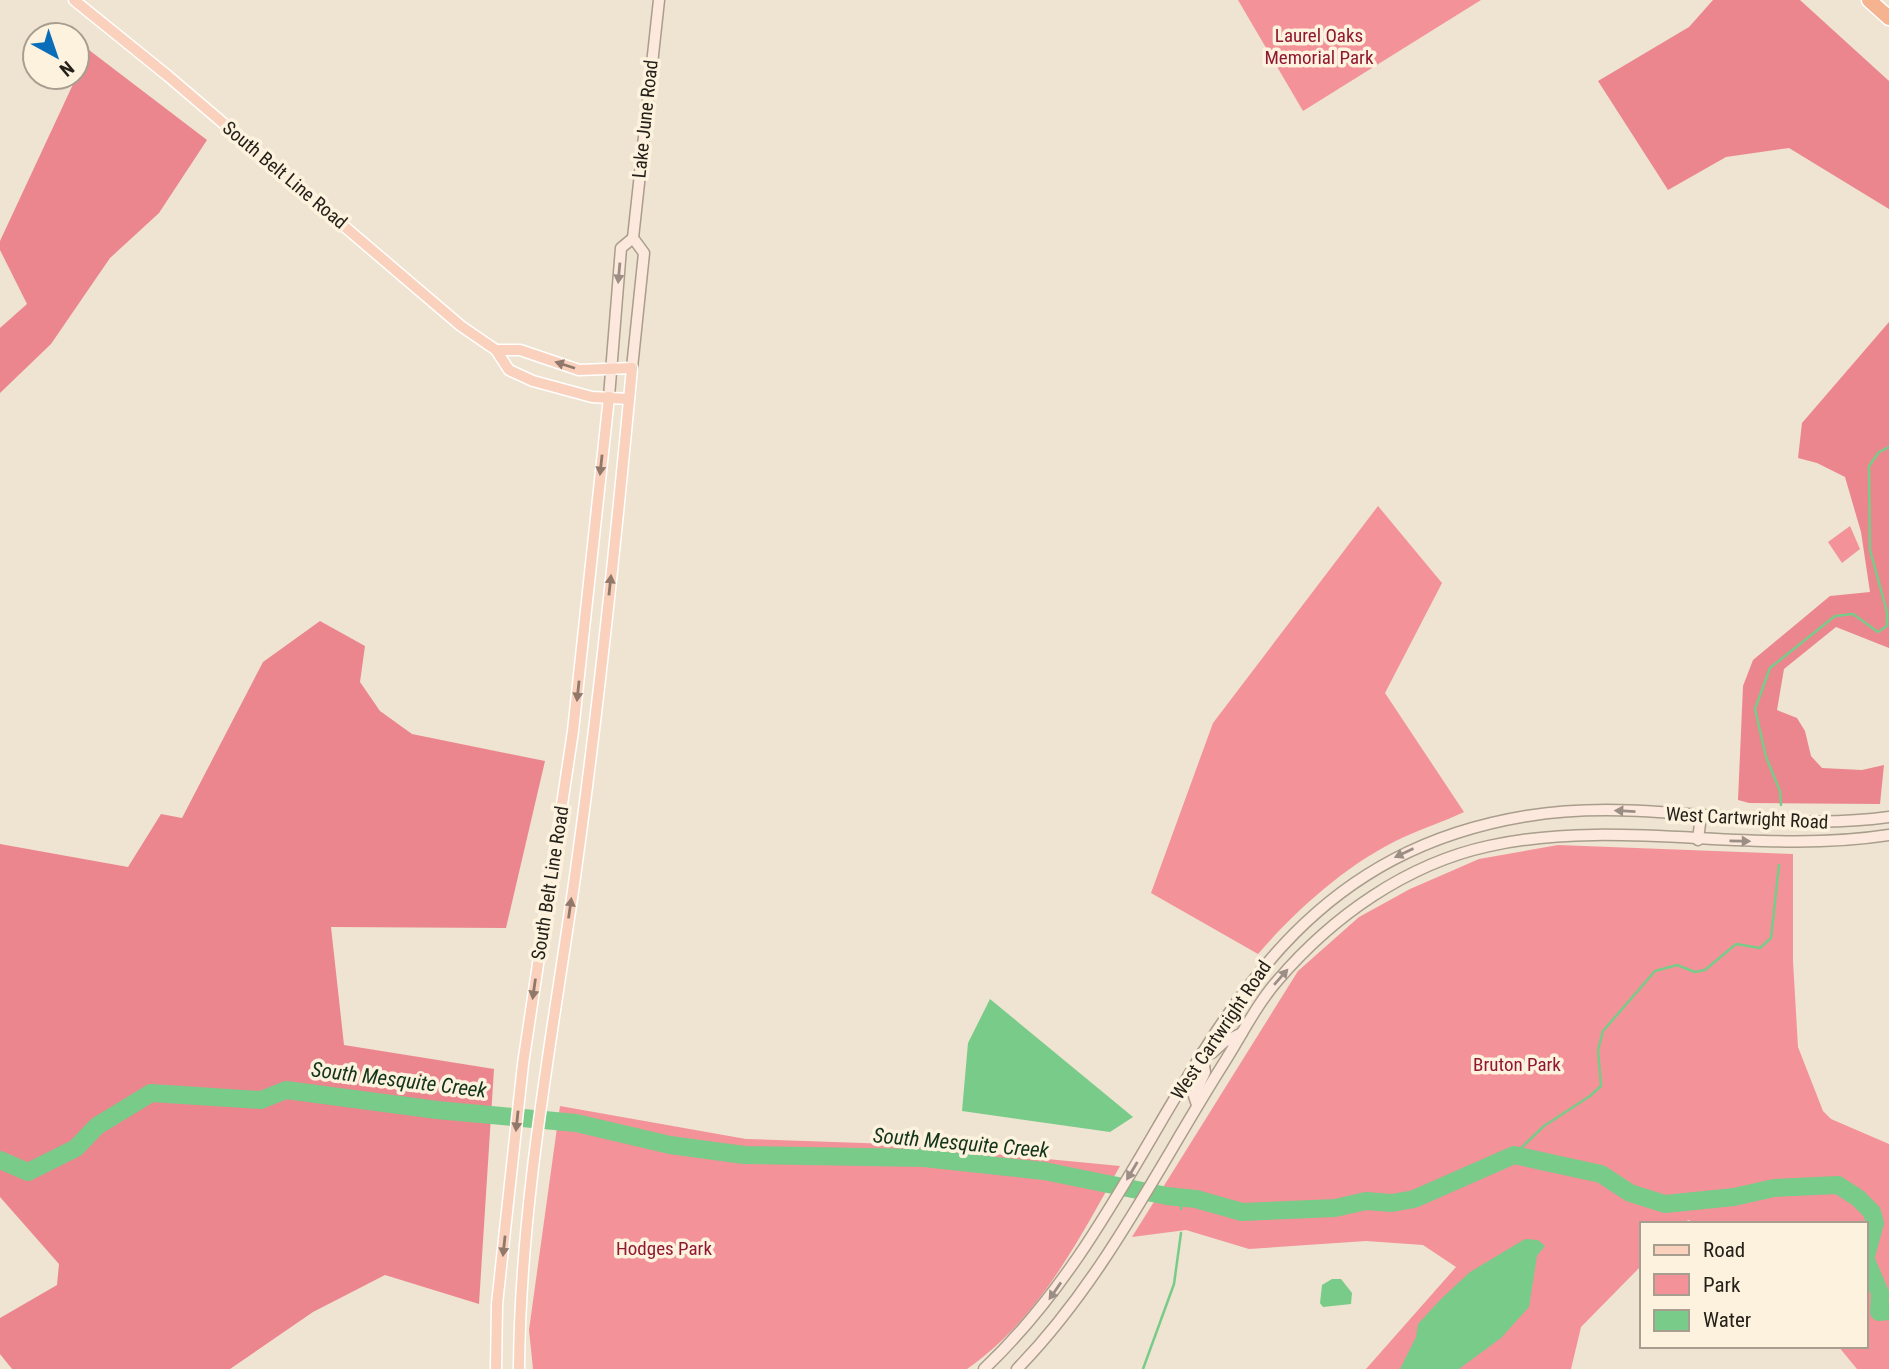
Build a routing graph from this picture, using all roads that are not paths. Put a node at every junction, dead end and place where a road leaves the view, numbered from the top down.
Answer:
1 (74, 0) edge
2 (660, 0) edge
3 (1869, 0) edge
4 (1889, 18) edge
5 (633, 238) junction
6 (496, 350) junction
7 (611, 368) junction
8 (632, 368) junction
9 (609, 397) junction
10 (629, 399) junction
11 (586, 613) junction
12 (607, 617) junction
13 (1700, 816) junction
14 (1889, 817) edge
15 (1498, 822) junction
16 (1889, 835) edge
17 (1698, 840) junction
18 (1501, 844) junction
19 (1243, 1033) junction
20 (1202, 1053) junction
21 (1197, 1105) junction
22 (496, 1369) edge
23 (519, 1369) edge
24 (984, 1369) edge
25 (1017, 1369) edge

1 - 6 main road, South Belt Line Road
2 - 5 main road, Lake June Road
3 - 4 highway
5 -> 7 main road, Lake June Road
5 - 8 main road, Lake June Road
7 -> 6 main road, South Belt Line Road
6 - 9 main road, South Belt Line Road
7 - 8 main road, South Belt Line Road
7 - 9 main road, Lake June Road
8 - 10 main road, South Belt Line Road
9 - 10 main road, South Belt Line Road
9 -> 11 main road, South Belt Line Road
12 -> 10 main road, South Belt Line Road
11 - 12 main road
11 -> 22 main road, South Belt Line Road
23 -> 12 main road, South Belt Line Road
13 - 14 main road, West Cartwright Road
13 -> 15 main road, West Cartwright Road
13 - 17 main road
15 - 18 main road
15 -> 20 main road, West Cartwright Road
17 -> 16 main road, West Cartwright Road
17 - 18 main road, West Cartwright Road
19 -> 18 main road, West Cartwright Road
19 - 20 main road
19 - 21 main road, West Cartwright Road
20 - 21 main road
20 -> 24 main road, West Cartwright Road
21 - 25 main road, West Cartwright Road

